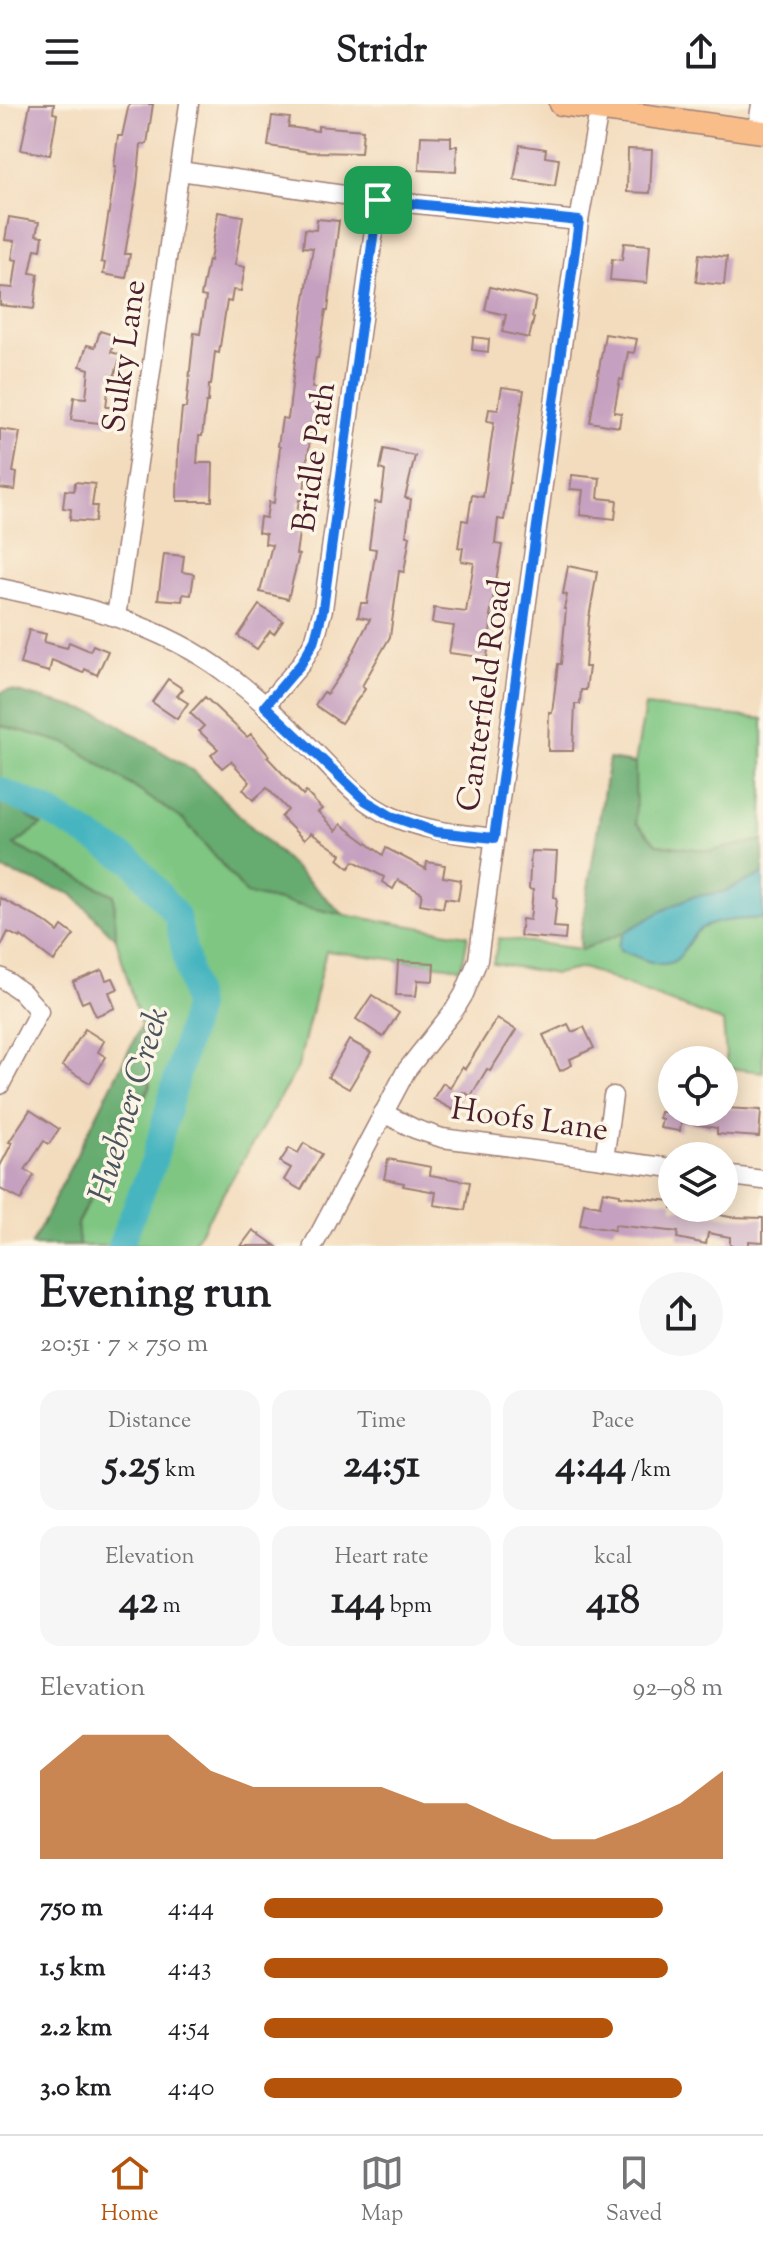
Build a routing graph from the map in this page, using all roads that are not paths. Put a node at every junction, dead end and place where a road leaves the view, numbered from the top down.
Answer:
1 (189, 104) edge
2 (561, 104) edge
3 (761, 104) edge
4 (599, 110) junction
5 (760, 132) edge
6 (180, 171) junction
7 (378, 200) junction
8 (579, 221) junction
9 (0, 588) edge
10 (116, 617) junction
11 (265, 706) junction
12 (494, 838) junction
13 (0, 977) edge
14 (0, 1085) edge
15 (613, 1096) dead end
16 (383, 1113) junction
17 (604, 1159) junction
18 (658, 1166) edge
19 (738, 1177) edge
20 (763, 1180) edge
21 (313, 1246) edge

1 - 6 street, Sulky Lane
2 - 4 main road
3 - 5 street
4 - 5 main road
4 - 8 street, Canterfield Road
6 - 7 street
6 - 10 street, Sulky Lane
7 - 8 street
7 - 11 street, Bridle Path
8 - 12 street, Canterfield Road
9 - 10 street
10 - 11 street
11 - 12 street
12 - 16 street, Canterfield Road
13 - 14 street
15 - 17 street
16 - 17 street, Hoofs Lane
16 - 21 street, Canterfield Road
17 - 18 street, Hoofs Lane
19 - 20 street

